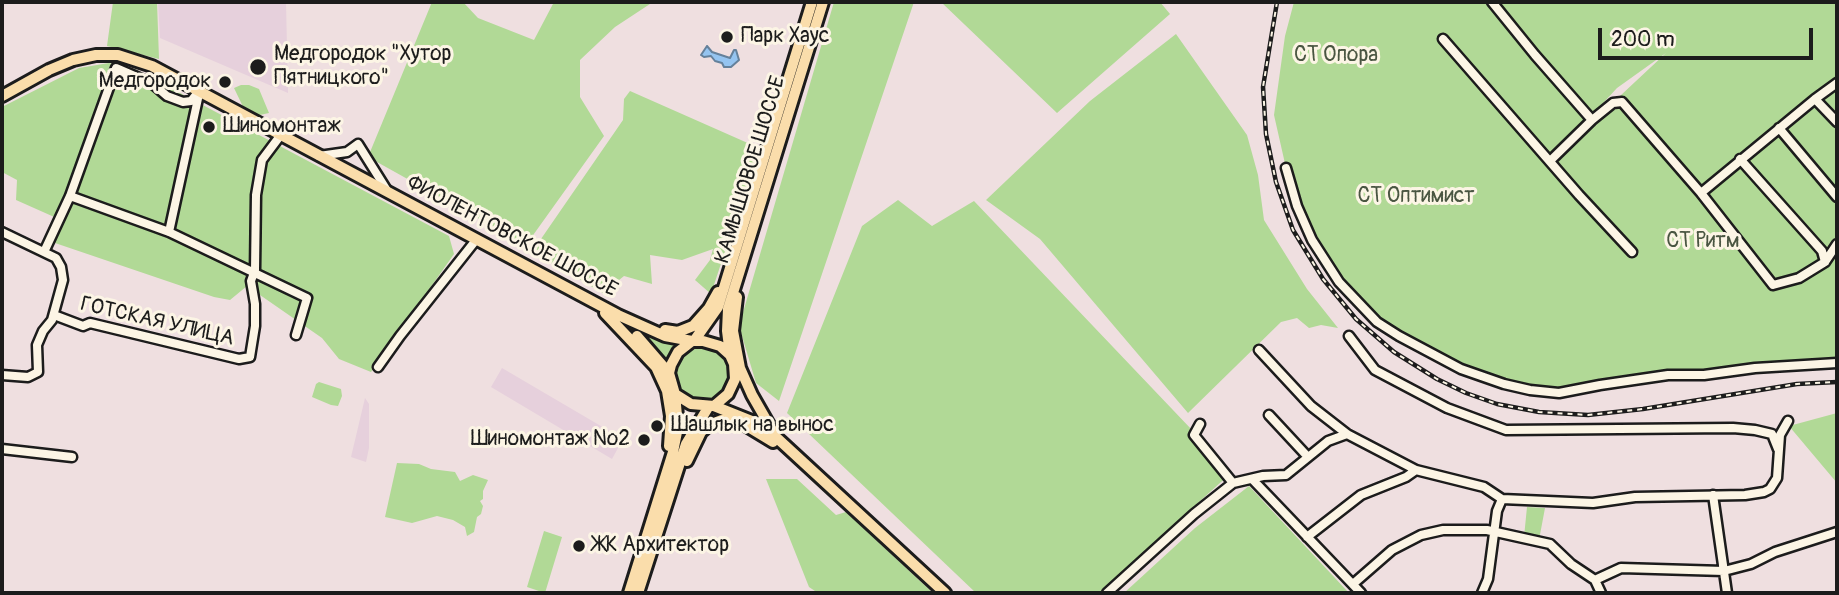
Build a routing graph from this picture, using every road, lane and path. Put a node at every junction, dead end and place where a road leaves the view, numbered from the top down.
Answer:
1 (812, 2) edge
2 (823, 2) edge
3 (1492, 2) edge
4 (1443, 39) dead end
5 (1837, 83) edge
6 (200, 91) junction
7 (2, 96) edge
8 (1815, 99) junction
9 (1592, 120) junction
10 (1837, 122) edge
11 (1779, 128) junction
12 (280, 135) junction
13 (319, 156) junction
14 (1740, 159) junction
15 (1550, 161) junction
16 (1286, 168) dead end
17 (388, 193) junction
18 (1700, 194) junction
19 (70, 196) junction
20 (1837, 197) edge
21 (169, 232) junction
22 (2, 233) edge
23 (476, 240) junction
24 (1837, 244) edge
25 (44, 252) junction
26 (1632, 252) dead end
27 (744, 257) junction
28 (1825, 262) junction
29 (254, 272) junction
30 (726, 281) junction
31 (596, 304) junction
32 (54, 315) junction
33 (618, 315) junction
34 (629, 320) junction
35 (296, 335) dead end
36 (1349, 337) dead end
37 (693, 341) junction
38 (1259, 350) dead end
39 (730, 355) junction
40 (1837, 363) edge
41 (379, 367) dead end
42 (669, 373) junction
43 (735, 373) junction
44 (2, 376) edge
45 (675, 394) junction
46 (711, 406) junction
47 (1269, 415) dead end
48 (1788, 421) dead end
49 (1199, 424) dead end
50 (764, 426) junction
51 (1347, 434) junction
52 (775, 435) junction
53 (2, 449) edge
54 (1778, 450) junction
55 (796, 455) junction
56 (72, 457) dead end
57 (1308, 457) junction
58 (1416, 470) junction
59 (1253, 480) junction
60 (1233, 483) junction
61 (662, 489) junction
62 (1713, 495) junction
63 (1503, 499) junction
64 (667, 505) junction
65 (1493, 532) junction
66 (1837, 532) edge
67 (1307, 537) junction
68 (1724, 571) junction
69 (1595, 580) junction
70 (1353, 584) junction
71 (629, 593) edge
72 (638, 593) edge
73 (945, 593) edge
74 (1107, 593) edge
75 (1361, 593) edge
76 (1482, 593) edge
77 (1601, 593) edge
78 (1727, 593) edge

1 - 30 main road, КАМЫШОВОЕ ШОССЕ
2 - 27 main road, КАМЫШОВОЕ ШОССЕ
3 - 9 street
4 - 15 street
5 - 8 street
6 - 7 main road, ФИОЛЕНТОВСКОЕ ШОССЕ
6 - 12 main road, ФИОЛЕНТОВСКОЕ ШОССЕ
6 - 19 street
6 - 21 street
8 - 10 street
8 - 11 street
9 - 15 street
9 - 18 street
11 - 14 street
11 - 20 street
12 - 13 main road, ФИОЛЕНТОВСКОЕ ШОССЕ
12 - 29 street, ГОТСКАЯ УЛИЦА
13 - 17 main road, ФИОЛЕНТОВСКОЕ ШОССЕ
13 - 17 street, ФИОЛЕНТОВСКОЕ ШОССЕ
14 - 18 street
14 - 28 street
15 - 26 street
16 - 40 street
17 - 23 main road, ФИОЛЕНТОВСКОЕ ШОССЕ
18 - 28 street
19 - 21 street
19 - 25 street
21 - 29 street
22 - 25 street
23 - 31 main road, ФИОЛЕНТОВСКОЕ ШОССЕ
23 - 41 street
24 - 28 street
25 - 32 street, ГОТСКАЯ УЛИЦА
27 - 39 main road, КАМЫШОВОЕ ШОССЕ
27 - 52 main road
29 - 32 street, ГОТСКАЯ УЛИЦА
29 - 35 street
30 - 34 main road
30 - 37 main road
31 - 33 main road, ФИОЛЕНТОВСКОЕ ШОССЕ
31 - 61 main road
32 - 44 street, ГОТСКАЯ УЛИЦА
33 - 34 main road, ФИОЛЕНТОВСКОЕ ШОССЕ
33 - 42 main road, ФИОЛЕНТОВСКОЕ ШОССЕ
34 - 37 main road, ФИОЛЕНТОВСКОЕ ШОССЕ
36 - 54 street
37 - 39 main road
37 - 42 main road
38 - 51 street
39 - 43 main road
42 - 45 main road
43 - 46 main road
43 - 50 main road
45 - 46 main road
45 - 61 main road
46 - 50 main road
46 - 64 main road
47 - 57 street
48 - 54 street
49 - 60 street
50 - 52 main road
51 - 57 street
51 - 58 street
52 - 55 main road
53 - 56 street
54 - 62 street
55 - 64 main road
55 - 73 main road
57 - 59 street
58 - 63 street
58 - 67 street
59 - 60 street
59 - 67 street
60 - 74 street
61 - 71 main road
62 - 63 street
62 - 68 street
63 - 65 street
64 - 72 main road
65 - 69 street
65 - 70 street
65 - 76 street
66 - 68 street
67 - 70 street
68 - 69 street
68 - 78 street
69 - 77 street
70 - 75 street

